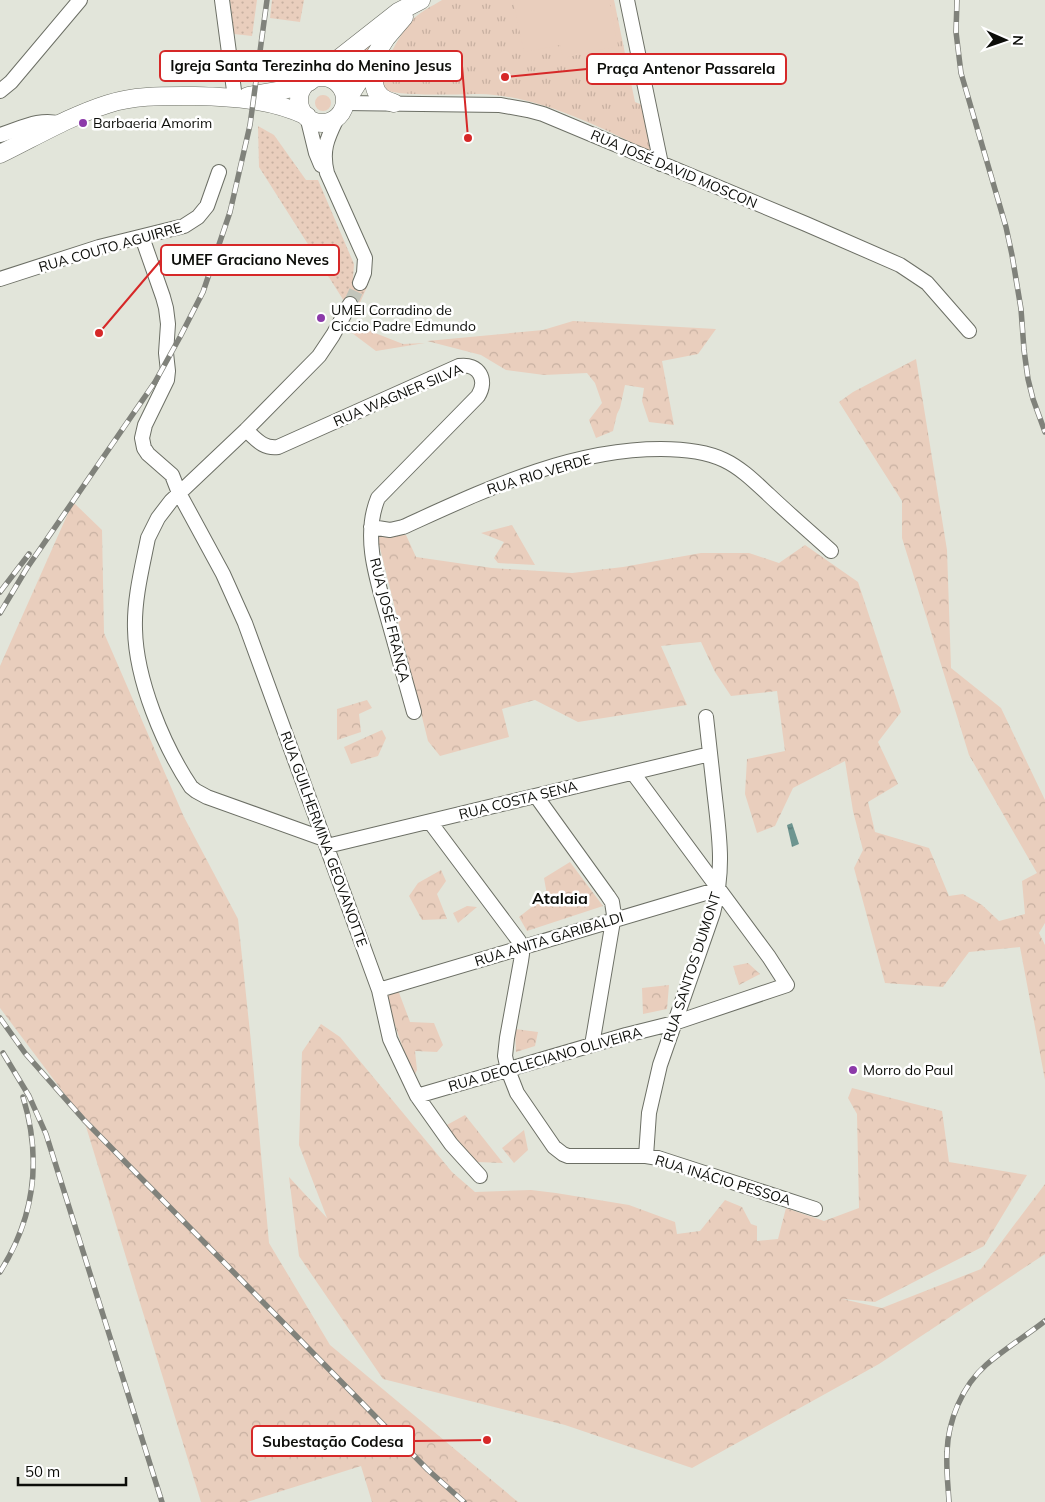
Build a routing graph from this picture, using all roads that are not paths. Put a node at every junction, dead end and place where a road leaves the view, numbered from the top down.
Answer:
1 (80, 0) edge
2 (222, 0) edge
3 (421, 0) edge
4 (627, 0) edge
5 (386, 38) junction
6 (309, 82) junction
7 (0, 91) edge
8 (235, 98) junction
9 (394, 104) junction
10 (341, 109) junction
11 (307, 116) junction
12 (61, 124) junction
13 (0, 135) edge
14 (0, 154) edge
15 (661, 164) junction
16 (219, 172) dead end
17 (327, 173) junction
18 (142, 237) junction
19 (0, 279) edge
20 (360, 283) tunnel mouth
21 (350, 304) tunnel mouth
22 (968, 331) dead end
23 (246, 430) junction
24 (179, 493) junction
25 (371, 527) junction
26 (830, 551) dead end
27 (414, 712) dead end
28 (706, 717) dead end
29 (710, 754) junction
30 (633, 773) junction
31 (536, 796) junction
32 (430, 822) junction
33 (325, 843) junction
34 (719, 889) junction
35 (613, 920) junction
36 (521, 948) junction
37 (379, 990) junction
38 (674, 1023) junction
39 (592, 1045) junction
40 (508, 1070) junction
41 (417, 1096) junction
42 (646, 1156) junction
43 (480, 1176) dead end
44 (815, 1209) dead end

1 - 7 street
2 - 8 street
3 - 5 street
3 - 6 street
4 - 15 street
5 - 9 street
5 - 10 street
6 - 8 street
6 - 10 street
6 - 11 street
8 - 11 street
8 - 12 street
9 - 10 street, RUA JOSÉ DAVID MOSCON
9 - 15 street, RUA JOSÉ DAVID MOSCON
10 - 11 street
10 - 17 street
11 - 17 street
12 - 13 street
12 - 14 street
15 - 22 street, RUA JOSÉ DAVID MOSCON
16 - 18 street, RUA COUTO AGUIRRE
17 - 20 street
18 - 19 street, RUA COUTO AGUIRRE
18 - 24 street, RUA GUILHERMINA GEOVANOTTE
21 - 23 street
23 - 24 street
23 - 25 street, RUA WAGNER SILVA
24 - 33 street, RUA GUILHERMINA GEOVANOTTE
24 - 33 street
25 - 26 street, RUA RIO VERDE
25 - 27 street, RUA JOSÉ FRANÇA
28 - 29 street, RUA SANTOS DUMONT
29 - 30 street, RUA COSTA SENA
29 - 34 street, RUA SANTOS DUMONT
30 - 31 street, RUA COSTA SENA
30 - 34 street
31 - 32 street, RUA COSTA SENA
31 - 35 street
32 - 33 street, RUA COSTA SENA
32 - 36 street
33 - 37 street, RUA GUILHERMINA GEOVANOTTE
34 - 35 street, RUA ANITA GARIBALDI
34 - 38 street, RUA SANTOS DUMONT
34 - 38 street, RUA DEOCLECIANO OLIVEIRA
35 - 36 street, RUA ANITA GARIBALDI
35 - 39 street
36 - 37 street, RUA ANITA GARIBALDI
36 - 40 street, RUA INÁCIO PESSOA
37 - 41 street, RUA GUILHERMINA GEOVANOTTE
38 - 39 street, RUA DEOCLECIANO OLIVEIRA
38 - 42 street, RUA SANTOS DUMONT
39 - 40 street, RUA DEOCLECIANO OLIVEIRA
40 - 41 street, RUA DEOCLECIANO OLIVEIRA
40 - 42 street, RUA INÁCIO PESSOA
41 - 43 street, RUA GUILHERMINA GEOVANOTTE
42 - 44 street, RUA INÁCIO PESSOA

